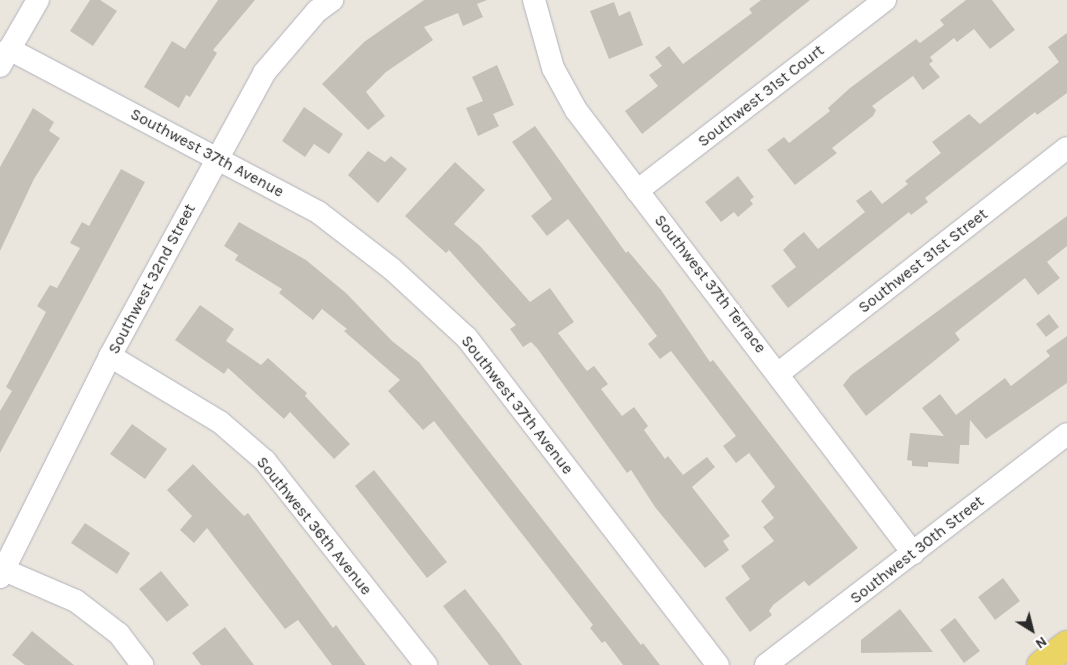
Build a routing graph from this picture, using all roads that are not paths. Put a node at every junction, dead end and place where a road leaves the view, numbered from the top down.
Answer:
1 (38, 0) edge
2 (332, 0) edge
3 (534, 0) edge
4 (885, 0) edge
5 (4, 58) edge
6 (1067, 148) edge
7 (217, 158) junction
8 (638, 191) junction
9 (110, 356) junction
10 (779, 373) junction
11 (1067, 434) edge
12 (913, 553) junction
13 (2, 574) edge
14 (1067, 645) edge
15 (142, 665) edge
16 (426, 665) edge
17 (718, 665) edge
18 (766, 665) edge
19 (1041, 665) edge

1 - 5 street
2 - 7 street, Southwest 32nd Street
3 - 8 street, Southwest 37th Terrace
4 - 8 street, Southwest 31st Court
5 - 7 street, Southwest 37th Avenue
6 - 10 street, Southwest 31st Street
7 - 9 street, Southwest 32nd Street
7 - 17 street, Southwest 37th Avenue
8 - 10 street, Southwest 37th Terrace
9 - 13 street, Southwest 32nd Street
9 - 16 street, Southwest 36th Avenue
10 - 12 street, Southwest 37th Terrace
11 - 12 street, Southwest 30th Street
12 - 18 street, Southwest 30th Street
13 - 15 street
14 - 19 main road

